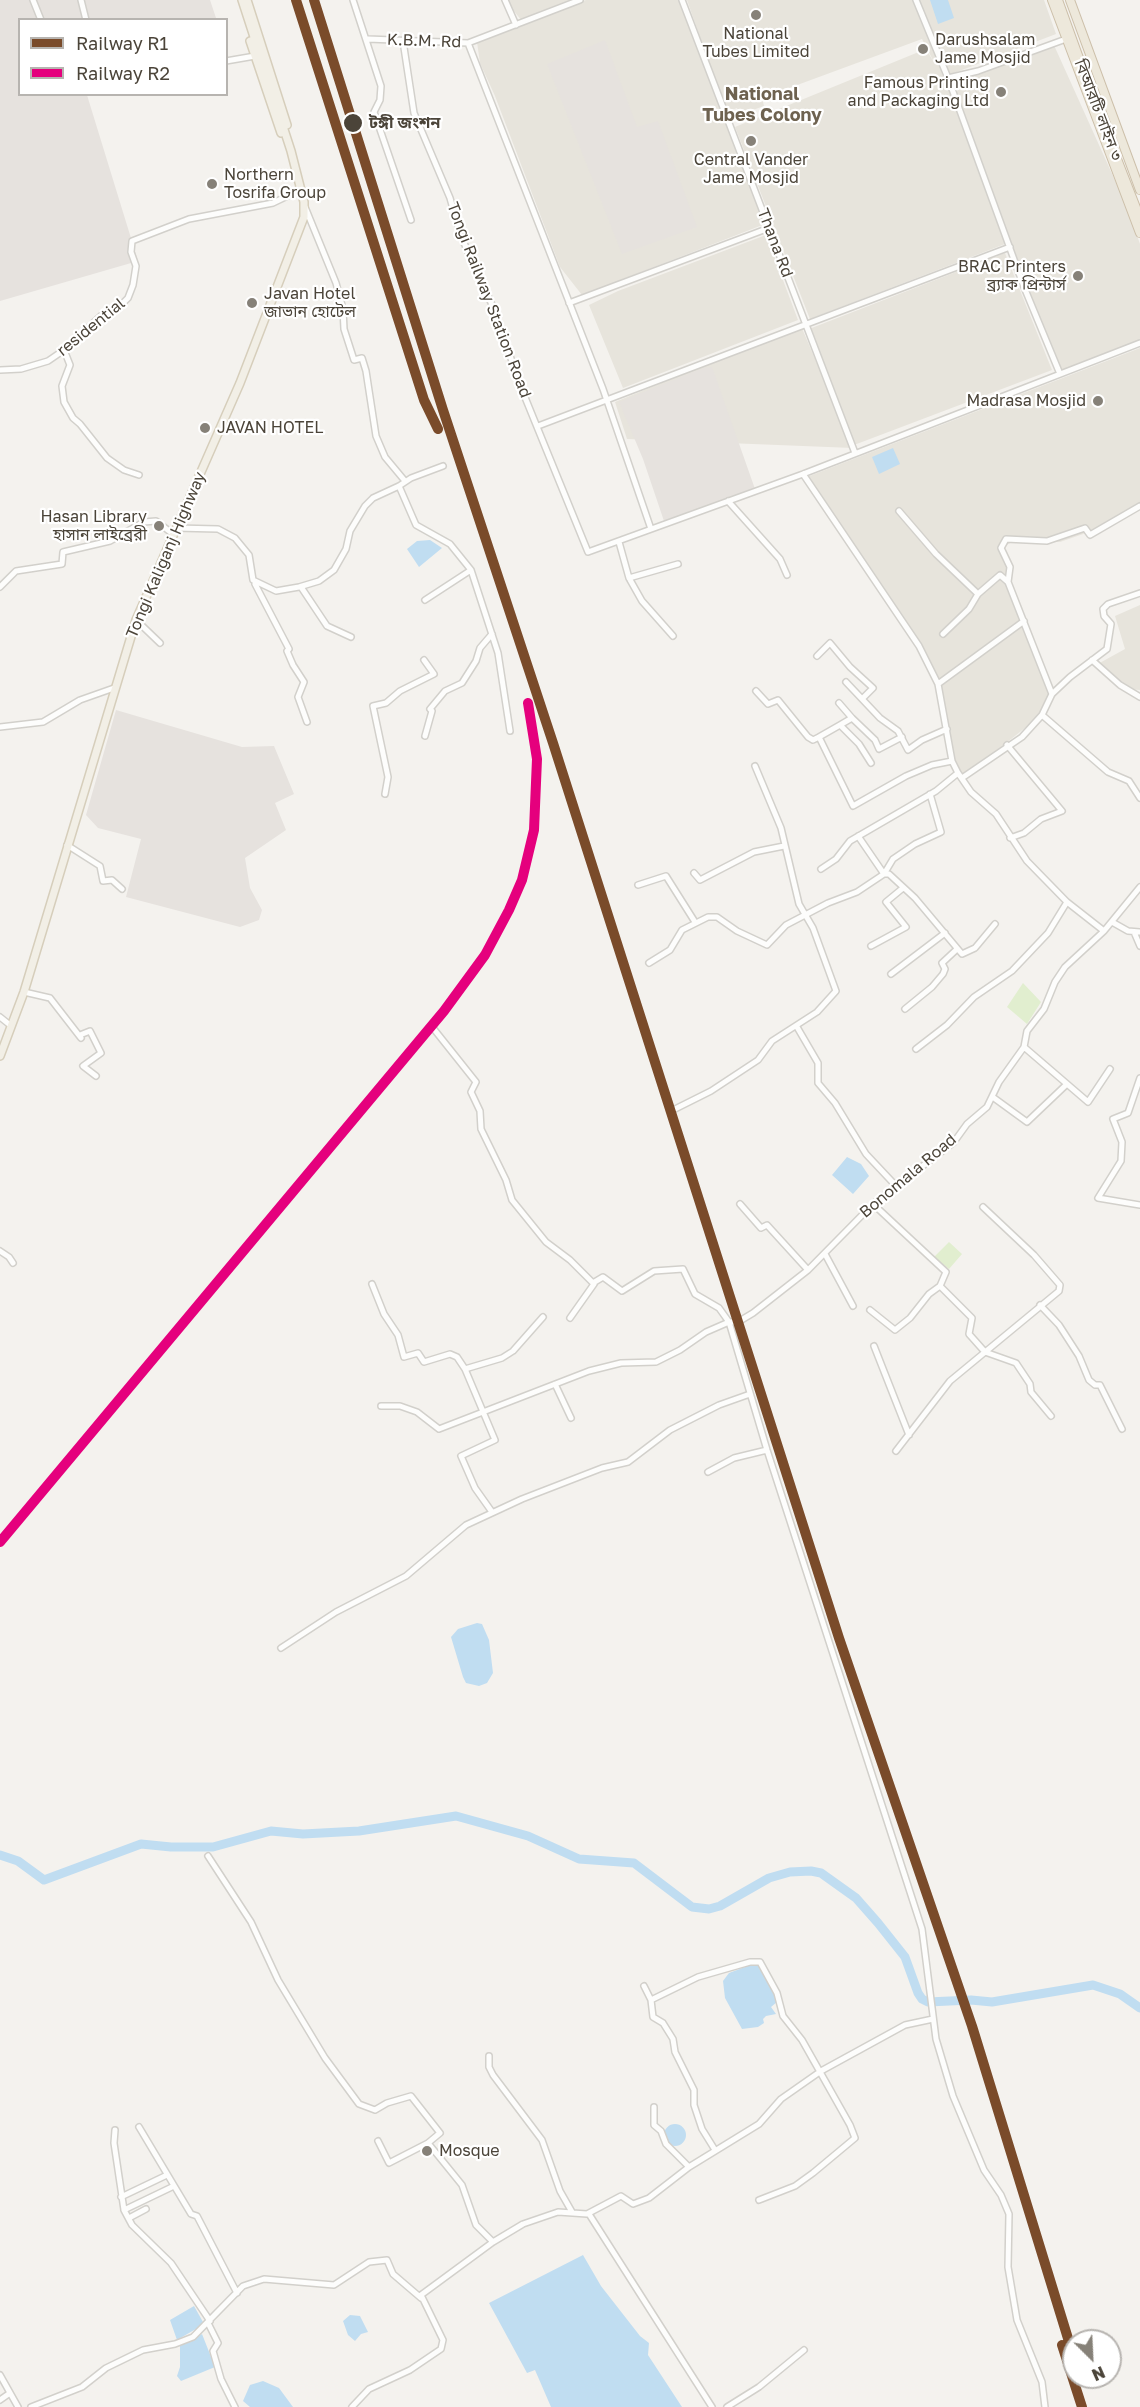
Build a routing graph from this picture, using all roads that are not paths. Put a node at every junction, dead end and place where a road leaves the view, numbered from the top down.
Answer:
1 (33, 0) edge
2 (81, 0) edge
3 (237, 0) edge
4 (242, 0) edge
5 (247, 0) edge
6 (353, 0) edge
7 (505, 0) edge
8 (580, 0) edge
9 (682, 0) edge
10 (916, 0) edge
11 (1052, 0) edge
12 (1058, 0) edge
13 (1070, 0) edge
14 (40, 18) edge
15 (86, 18) edge
16 (516, 25) junction
17 (368, 39) junction
18 (1066, 39) junction
19 (403, 41) junction
20 (468, 43) junction
21 (255, 56) junction
22 (228, 61) edge
23 (948, 78) junction
24 (291, 151) junction
25 (300, 190) junction
26 (1140, 190) edge
27 (305, 207) junction
28 (1140, 219) edge
29 (411, 220) dead end
30 (770, 228) junction
31 (1140, 233) edge
32 (1010, 247) junction
33 (569, 303) junction
34 (806, 324) junction
35 (1140, 343) edge
36 (64, 350) junction
37 (0, 370) edge
38 (1060, 374) junction
39 (607, 400) junction
40 (538, 426) junction
41 (855, 453) junction
42 (443, 466) dead end
43 (139, 474) dead end
44 (803, 474) junction
45 (405, 481) junction
46 (399, 486) junction
47 (728, 501) junction
48 (1140, 506) edge
49 (899, 511) dead end
50 (651, 529) junction
51 (175, 531) junction
52 (619, 542) junction
53 (678, 564) dead end
54 (471, 570) junction
55 (787, 575) dead end
56 (629, 578) junction
57 (253, 580) junction
58 (1008, 582) junction
59 (0, 587) edge
60 (301, 587) junction
61 (1140, 592) edge
62 (978, 594) junction
63 (425, 600) dead end
64 (136, 620) junction
65 (1024, 621) junction
66 (492, 634) junction
67 (943, 634) dead end
68 (673, 636) dead end
69 (351, 637) dead end
70 (160, 643) dead end
71 (817, 656) dead end
72 (424, 660) dead end
73 (1092, 660) junction
74 (846, 682) dead end
75 (938, 684) junction
76 (114, 688) junction
77 (756, 691) dead end
78 (1052, 694) junction
79 (1140, 697) edge
80 (863, 698) junction
81 (839, 703) dead end
82 (1042, 715) junction
83 (852, 718) junction
84 (308, 722) dead end
85 (840, 725) junction
86 (0, 727) edge
87 (947, 729) junction
88 (510, 731) dead end
89 (425, 736) dead end
90 (819, 737) junction
91 (902, 737) junction
92 (1007, 745) junction
93 (952, 761) junction
94 (871, 763) dead end
95 (755, 766) dead end
96 (960, 776) junction
97 (385, 794) dead end
98 (930, 794) junction
99 (1140, 798) edge
100 (858, 836) junction
101 (1010, 838) junction
102 (67, 845) junction
103 (784, 846) junction
104 (821, 869) dead end
105 (694, 873) dead end
106 (884, 874) junction
107 (638, 885) dead end
108 (1140, 887) edge
109 (903, 888) junction
110 (122, 889) dead end
111 (1067, 902) junction
112 (806, 915) junction
113 (695, 922) junction
114 (1112, 922) junction
115 (995, 924) dead end
116 (1104, 931) junction
117 (1137, 932) edge
118 (945, 933) junction
119 (871, 946) dead end
120 (1140, 946) edge
121 (956, 950) junction
122 (649, 963) dead end
123 (891, 974) dead end
124 (24, 992) junction
125 (905, 1009) dead end
126 (0, 1017) edge
127 (10, 1025) junction
128 (797, 1027) junction
129 (434, 1028) dead end
130 (1024, 1047) junction
131 (916, 1049) dead end
132 (0, 1056) edge
133 (1110, 1069) dead end
134 (96, 1076) dead end
135 (1140, 1078) edge
136 (1067, 1084) junction
137 (994, 1098) junction
138 (675, 1109) dead end
139 (897, 1187) junction
140 (740, 1204) dead end
141 (873, 1204) junction
142 (1140, 1204) edge
143 (983, 1207) dead end
144 (0, 1251) edge
145 (825, 1254) junction
146 (13, 1263) dead end
147 (808, 1270) junction
148 (592, 1283) junction
149 (372, 1284) dead end
150 (940, 1286) junction
151 (1040, 1305) junction
152 (853, 1306) dead end
153 (870, 1310) dead end
154 (543, 1317) dead end
155 (570, 1318) dead end
156 (729, 1322) junction
157 (874, 1346) dead end
158 (985, 1352) junction
159 (465, 1369) junction
160 (555, 1384) junction
161 (750, 1394) junction
162 (381, 1406) dead end
163 (484, 1412) junction
164 (1051, 1416) dead end
165 (571, 1418) dead end
166 (1122, 1429) dead end
167 (909, 1435) junction
168 (767, 1450) junction
169 (896, 1451) dead end
170 (708, 1472) dead end
171 (492, 1512) junction
172 (281, 1648) dead end
173 (208, 1856) dead end
174 (644, 1986) dead end
175 (651, 2000) junction
176 (933, 2018) junction
177 (489, 2056) dead end
178 (821, 2071) junction
179 (654, 2107) dead end
180 (139, 2127) dead end
181 (116, 2130) dead end
182 (378, 2141) dead end
183 (428, 2143) junction
184 (716, 2150) junction
185 (689, 2167) junction
186 (167, 2175) junction
187 (174, 2186) junction
188 (122, 2197) junction
189 (759, 2200) dead end
190 (146, 2209) dead end
191 (124, 2210) junction
192 (572, 2212) junction
193 (589, 2214) junction
194 (129, 2218) junction
195 (493, 2242) junction
196 (237, 2292) junction
197 (421, 2298) junction
198 (209, 2322) junction
199 (804, 2350) dead end
200 (0, 2375) edge
201 (10, 2393) junction
202 (0, 2400) edge
203 (18, 2407) edge
204 (31, 2407) edge
205 (235, 2407) edge
206 (351, 2407) edge
207 (712, 2407) edge
208 (727, 2407) edge
209 (1046, 2407) edge

1 - 14 street
2 - 15 street
3 - 21 main road
4 - 24 main road
5 - 24 main road
6 - 17 street
7 - 16 street
8 - 16 street, K.B.M. Rd
9 - 30 street, Thana Rd
10 - 23 street
11 - 18 highway
12 - 28 highway, বিআরটি লাইন ৩
13 - 26 highway
16 - 20 street, K.B.M. Rd
17 - 19 street, K.B.M. Rd
17 - 29 street
18 - 23 street
18 - 31 highway
19 - 20 street, K.B.M. Rd
19 - 40 street, Tongi Railway Station Road
20 - 33 street
21 - 22 street
21 - 24 main road
23 - 32 street
24 - 25 main road
25 - 27 main road
25 - 36 street, residential
27 - 45 street
27 - 51 main road, Tongi Kaliganj Highway
30 - 33 street
30 - 34 street, Thana Rd
32 - 34 street
32 - 38 street
33 - 39 street
34 - 39 street
34 - 41 street, Thana Rd
35 - 38 street
36 - 37 street, residential
36 - 43 street
38 - 41 street
39 - 40 street
39 - 50 street
40 - 52 street, Tongi Railway Station Road
41 - 44 street
42 - 45 street
44 - 47 street
44 - 75 street
45 - 46 street
46 - 54 street
46 - 60 street
47 - 50 street
47 - 55 street
48 - 58 street
49 - 62 street
50 - 52 street
51 - 57 street
51 - 59 street
51 - 64 main road, Tongi Kaliganj Highway
52 - 56 street
53 - 56 street
54 - 63 street
54 - 66 street
56 - 68 street
57 - 60 street
57 - 84 street
58 - 62 street
58 - 65 street
60 - 69 street
61 - 73 street
62 - 67 street
64 - 70 street
64 - 76 main road, Tongi Kaliganj Highway
65 - 75 street
65 - 78 street
66 - 88 street
66 - 89 street
71 - 80 street
72 - 97 street
73 - 78 street
73 - 79 street
74 - 80 street
75 - 87 street
76 - 86 street
76 - 102 main road, Tongi Kaliganj Highway
77 - 90 street
78 - 82 street
80 - 91 street
81 - 83 street
82 - 92 street
82 - 99 street
83 - 85 street
83 - 91 street
85 - 90 street
85 - 94 street
87 - 91 street
87 - 93 street
90 - 93 street
92 - 96 street
92 - 101 street
93 - 96 street
95 - 103 street
96 - 98 street
96 - 101 street
98 - 100 street
98 - 106 street
100 - 104 street
100 - 106 street
101 - 111 street
102 - 110 street
102 - 124 main road, Tongi Kaliganj Highway
103 - 105 street
103 - 112 street
106 - 109 street
106 - 112 street
107 - 113 street
108 - 114 street, Bonomala Road
109 - 118 street
109 - 119 street
111 - 116 street
111 - 131 street
112 - 113 street
112 - 128 street
113 - 122 street
114 - 116 street, Bonomala Road
114 - 117 street
115 - 121 street
116 - 130 street, Bonomala Road
117 - 120 street
118 - 121 street
118 - 123 street
121 - 125 street
124 - 127 main road, Tongi Kaliganj Highway
124 - 134 street
126 - 127 street
127 - 132 main road, Tongi Kaliganj Highway
128 - 138 street
128 - 139 street
129 - 148 street
130 - 136 street
130 - 137 street, Bonomala Road
133 - 136 street
135 - 142 street
136 - 137 street
137 - 139 street, Bonomala Road
139 - 141 street, Bonomala Road
140 - 147 street
141 - 145 street, Bonomala Road
141 - 150 street
143 - 151 street
144 - 146 street
145 - 147 street, Bonomala Road
145 - 152 street
147 - 156 street, Bonomala Road
148 - 155 street
148 - 156 street
149 - 159 street
150 - 153 street
150 - 158 street
151 - 158 street
151 - 166 street
154 - 159 street
156 - 160 street, Bonomala Road
156 - 161 street
157 - 167 street
158 - 164 street
158 - 167 street
159 - 163 street
160 - 163 street, Bonomala Road
160 - 165 street
161 - 168 street
161 - 171 street
162 - 163 street, Bonomala Road
163 - 171 street
167 - 169 street
168 - 170 street
168 - 176 street
171 - 172 street
173 - 183 street
174 - 175 street
175 - 178 street
175 - 184 street
176 - 178 street
176 - 209 street
177 - 192 street
178 - 184 street
178 - 189 street
179 - 185 street
180 - 186 street
181 - 188 street
182 - 183 street
183 - 195 street
184 - 185 street
185 - 193 street
186 - 187 street
186 - 188 street
187 - 191 street
187 - 196 street
188 - 191 street
190 - 194 street
191 - 194 street
192 - 193 street
192 - 195 street
193 - 207 street
194 - 198 street
195 - 197 street
196 - 197 street
196 - 198 street
197 - 206 street
198 - 204 street
198 - 205 street
199 - 208 street
200 - 201 street
201 - 202 street
201 - 203 street

